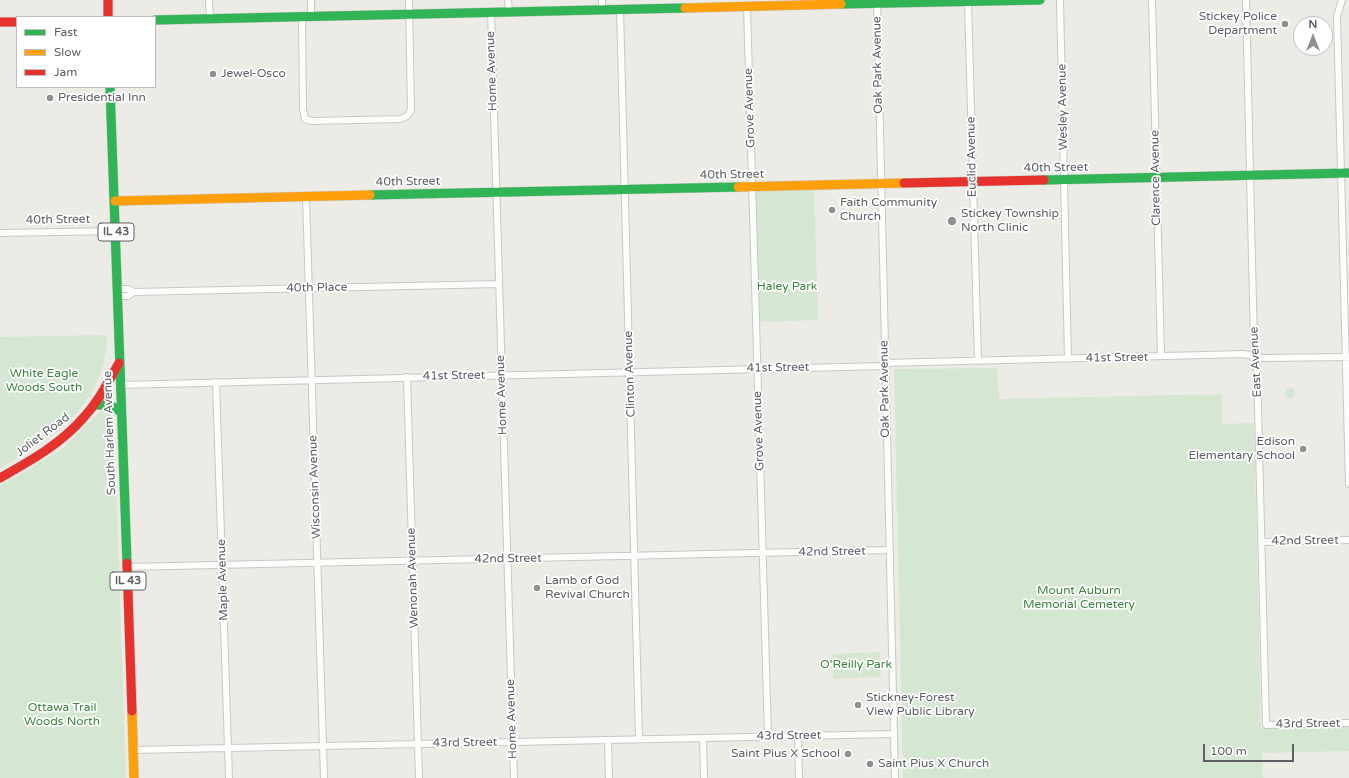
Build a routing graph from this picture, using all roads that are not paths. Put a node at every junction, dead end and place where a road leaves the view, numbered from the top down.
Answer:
1 (108, 0) edge
2 (209, 0) edge
3 (311, 0) edge
4 (409, 0) edge
5 (508, 0) edge
6 (602, 0) edge
7 (1040, 0) edge
8 (1060, 0) edge
9 (1152, 0) edge
10 (1246, 0) edge
11 (1342, 0) edge
12 (970, 1) edge
13 (877, 2) edge
14 (787, 3) edge
15 (696, 4) edge
16 (747, 6) junction
17 (602, 10) junction
18 (620, 10) junction
19 (491, 12) junction
20 (509, 12) junction
21 (409, 14) junction
22 (108, 16) edge
23 (312, 16) junction
24 (302, 17) junction
25 (210, 19) junction
26 (156, 20) edge
27 (0, 22) edge
28 (16, 22) edge
29 (110, 88) edge
30 (1345, 174) edge
31 (1250, 176) junction
32 (1156, 178) junction
33 (1064, 180) junction
34 (972, 182) junction
35 (880, 184) junction
36 (752, 187) junction
37 (625, 190) junction
38 (496, 192) junction
39 (306, 197) junction
40 (115, 201) junction
41 (116, 231) junction
42 (0, 233) edge
43 (499, 284) junction
44 (308, 288) junction
45 (118, 293) junction
46 (1161, 356) junction
47 (1256, 357) junction
48 (1347, 357) edge
49 (1068, 359) junction
50 (978, 361) junction
51 (119, 363) junction
52 (884, 364) junction
53 (757, 369) junction
54 (630, 372) junction
55 (502, 375) junction
56 (407, 378) junction
57 (311, 380) junction
58 (216, 382) junction
59 (120, 385) junction
60 (94, 405) junction
61 (121, 412) junction
62 (0, 478) edge
63 (1349, 484) edge
64 (1349, 540) edge
65 (1261, 542) junction
66 (889, 550) junction
67 (763, 553) junction
68 (634, 556) junction
69 (507, 559) junction
70 (412, 561) junction
71 (317, 563) junction
72 (222, 565) junction
73 (127, 567) junction
74 (1349, 723) edge
75 (1266, 725) joint
76 (893, 734) junction
77 (768, 736) junction
78 (798, 736) junction
79 (703, 738) junction
80 (639, 739) junction
81 (608, 740) junction
82 (513, 742) junction
83 (418, 744) junction
84 (323, 746) junction
85 (228, 748) junction
86 (134, 750) junction
87 (134, 778) edge
88 (229, 778) edge
89 (324, 778) edge
90 (419, 778) edge
91 (514, 778) edge
92 (609, 778) edge
93 (704, 778) edge
94 (800, 778) edge
95 (894, 778) edge

1 - 22 main road
2 - 25 street
3 - 23 street
4 - 21 street
5 - 20 street
6 - 17 street
7 - 12 main road
8 - 33 street, Wesley Avenue
9 - 32 street, Clarence Avenue
10 - 31 street, East Avenue
11 - 30 street
12 - 13 main road
12 - 34 street, Euclid Avenue
13 - 14 main road
13 - 35 street, Oak Park Avenue
14 - 16 main road
15 - 16 main road
15 - 18 main road
16 - 36 street, Grove Avenue
17 - 18 main road
17 - 20 main road
18 - 37 street, Clinton Avenue
19 - 20 main road
19 - 21 main road
19 - 38 street, Home Avenue
21 - 23 main road
21 - 24 street
23 - 24 main road
24 - 25 main road
25 - 26 main road
27 - 28 main road
29 - 40 main road, South Harlem Avenue / IL 43
30 - 31 main road, 40th Street
30 - 48 street
31 - 32 main road, 40th Street
31 - 47 street, East Avenue
32 - 33 main road, 40th Street
32 - 46 street, Clarence Avenue
33 - 34 main road, 40th Street
33 - 49 street, Wesley Avenue
34 - 35 main road, 40th Street
34 - 50 street, Euclid Avenue
35 - 36 main road, 40th Street
35 - 52 street, Oak Park Avenue
36 - 37 main road, 40th Street
36 - 53 street, Grove Avenue
37 - 38 main road, 40th Street
37 - 54 street, Clinton Avenue
38 - 39 main road, 40th Street
38 - 43 street, Home Avenue
39 - 40 main road, 40th Street
39 - 44 street, Wisconsin Avenue
40 - 41 main road, South Harlem Avenue / IL 43
41 - 42 street, 40th Street
41 - 45 main road, South Harlem Avenue / IL 43
43 - 44 street, 40th Place
43 - 55 street, Home Avenue
44 - 45 street, 40th Place
44 - 57 street, Wisconsin Avenue
45 - 51 main road, South Harlem Avenue / IL 43
46 - 47 street, 41st Street
46 - 49 street, 41st Street
47 - 48 street, 41st Street
47 - 65 street, East Avenue
48 - 63 street
49 - 50 street, 41st Street
50 - 52 street, 41st Street
51 - 59 main road, South Harlem Avenue / IL 43
51 - 60 main road, Joliet Road
52 - 53 street, 41st Street
52 - 66 street, Oak Park Avenue
53 - 54 street, 41st Street
53 - 67 street, Grove Avenue
54 - 55 street, 41st Street
54 - 68 street, Clinton Avenue
55 - 56 street, 41st Street
55 - 69 street, Home Avenue
56 - 57 street, 41st Street
56 - 70 street, Wenonah Avenue
57 - 58 street, 41st Street
57 - 71 street, Wisconsin Avenue
58 - 59 street, 41st Street
58 - 72 street, Maple Avenue
59 - 61 main road, South Harlem Avenue / IL 43
60 - 61 main road
60 - 62 main road, Joliet Road
61 - 73 main road, South Harlem Avenue / IL 43
64 - 65 street, 42nd Street
65 - 75 street, East Avenue
66 - 67 street, 42nd Street
66 - 76 street, Oak Park Avenue
67 - 68 street, 42nd Street
67 - 77 street, Grove Avenue
68 - 69 street, 42nd Street
68 - 80 street, Clinton Avenue
69 - 70 street, 42nd Street
69 - 82 street, Home Avenue
70 - 71 street, 42nd Street
70 - 83 street, Wenonah Avenue
71 - 72 street, 42nd Street
71 - 84 street, Wisconsin Avenue
72 - 73 street, 42nd Street
72 - 85 street, Maple Avenue
73 - 86 main road, South Harlem Avenue / IL 43
74 - 75 street, 43rd Street
76 - 78 street, 43rd Street
76 - 95 street, Oak Park Avenue
77 - 78 street, 43rd Street
77 - 79 street, 43rd Street
78 - 94 street
79 - 80 street, 43rd Street
79 - 93 street
80 - 81 street, 43rd Street
81 - 82 street, 43rd Street
81 - 92 street
82 - 83 street, 43rd Street
82 - 91 street, Home Avenue
83 - 84 street, 43rd Street
83 - 90 street, Wenonah Avenue
84 - 85 street, 43rd Street
84 - 89 street, Wisconsin Avenue
85 - 86 street, 43rd Street
85 - 88 street, Maple Avenue
86 - 87 main road, South Harlem Avenue / IL 43

